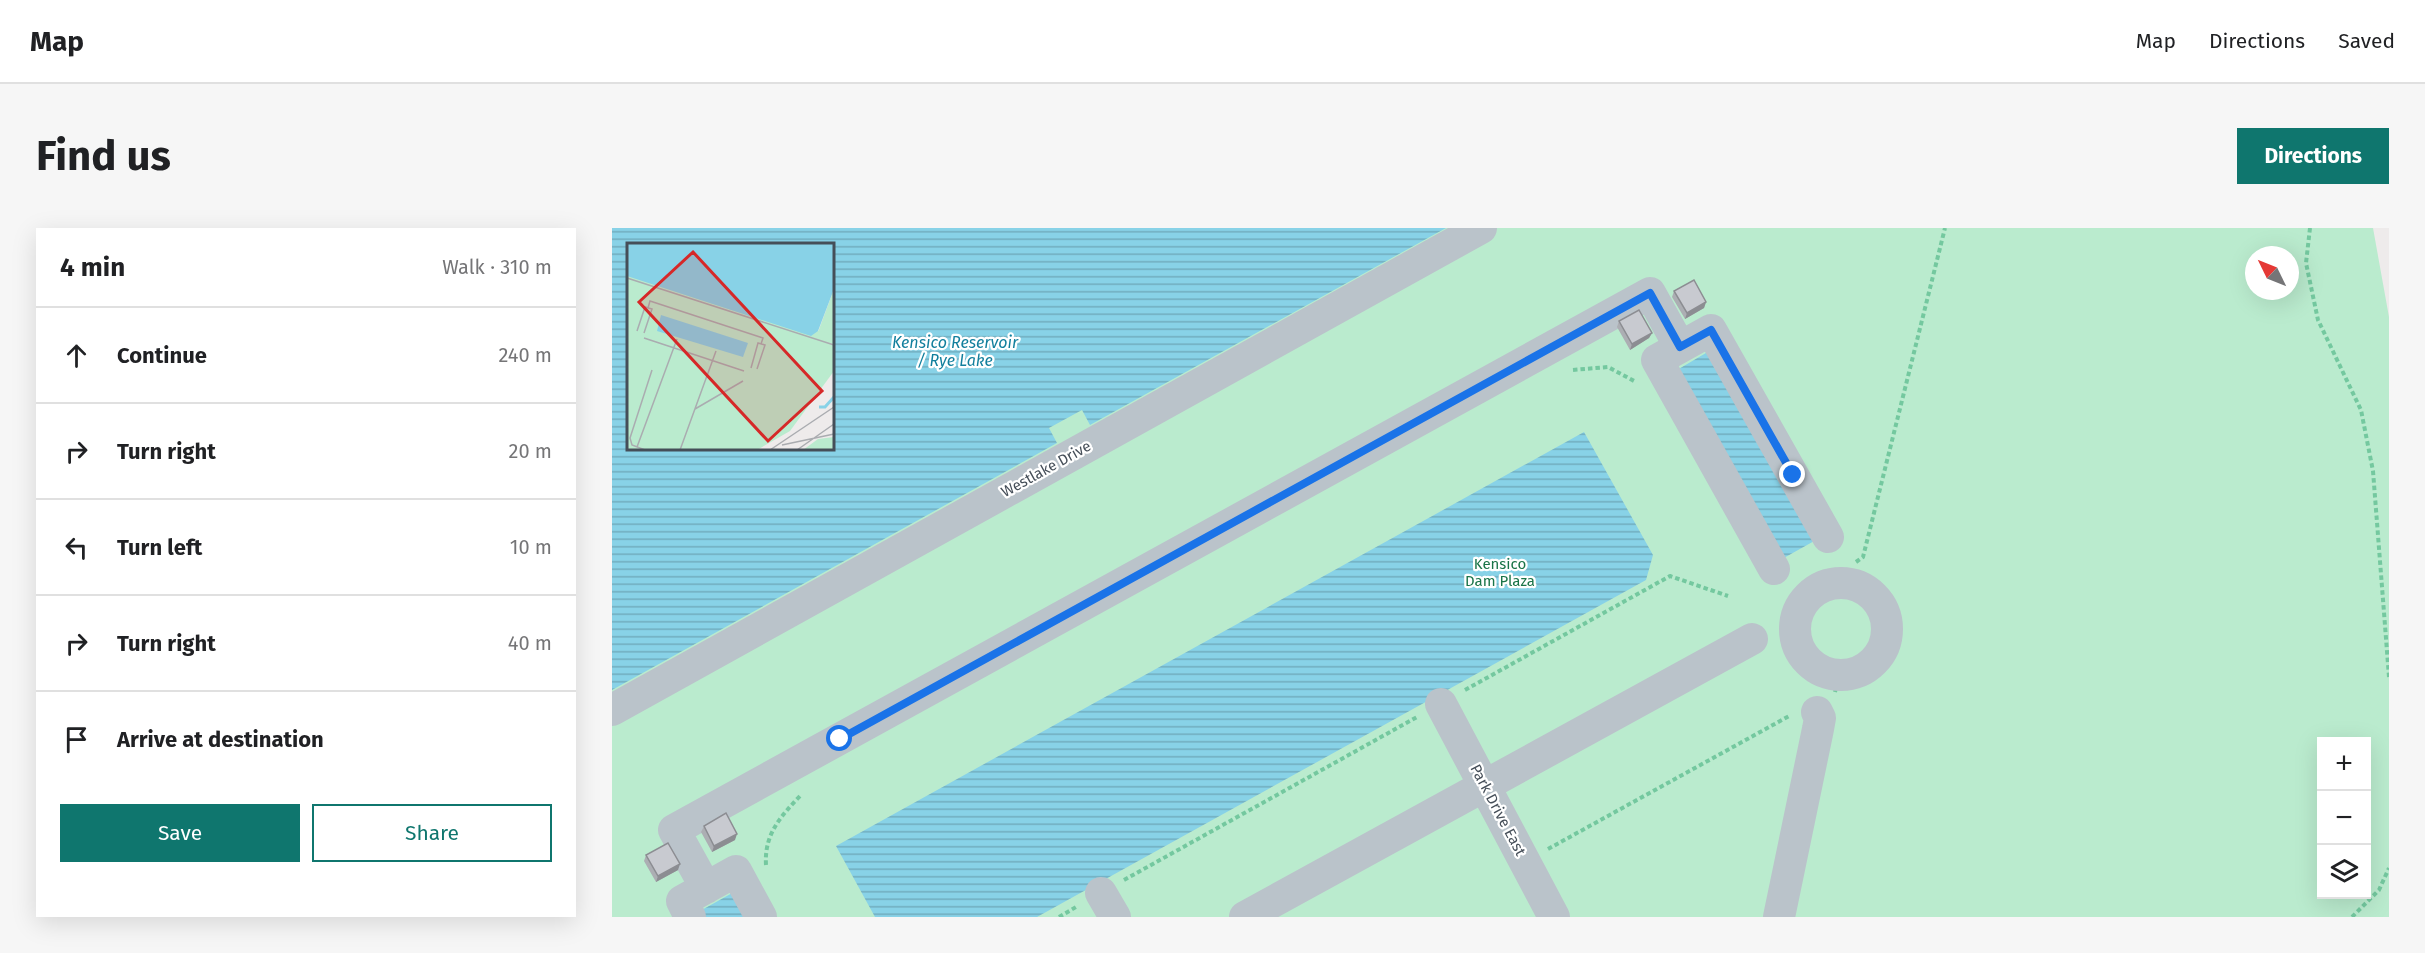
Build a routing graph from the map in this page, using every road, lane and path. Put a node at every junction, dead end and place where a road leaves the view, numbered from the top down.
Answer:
1 (1481, 228) edge
2 (1945, 228) edge
3 (2310, 228) edge
4 (1680, 347) junction
5 (1565, 375) dead end
6 (1641, 388) dead end
7 (1828, 537) dead end
8 (1856, 562) dead end
9 (1774, 569) dead end
10 (1728, 596) dead end
11 (1752, 639) dead end
12 (2389, 676) edge
13 (1441, 704) junction
14 (612, 710) edge
15 (1806, 712) joint
16 (1485, 786) junction
17 (801, 795) dead end
18 (1526, 861) junction
19 (2389, 868) edge
20 (767, 870) dead end
21 (706, 888) junction
22 (1108, 905) edge
23 (690, 917) edge
24 (761, 917) edge
25 (1059, 917) edge
26 (1245, 917) edge
27 (1554, 917) edge
28 (1779, 917) edge
29 (2352, 917) edge

1 - 14 street, Westlake Drive
2 - 8 path
3 - 12 path
4 - 7 street
4 - 9 street
4 - 21 street
5 - 6 path
10 - 13 path
11 - 16 street
13 - 16 street, Park Drive East
13 - 22 path
15 - 18 path
15 - 28 street
16 - 18 street, Park Drive East
16 - 26 street
17 - 20 path
18 - 27 street, Park Drive East
19 - 29 path
21 - 23 street
21 - 24 street
22 - 25 path

